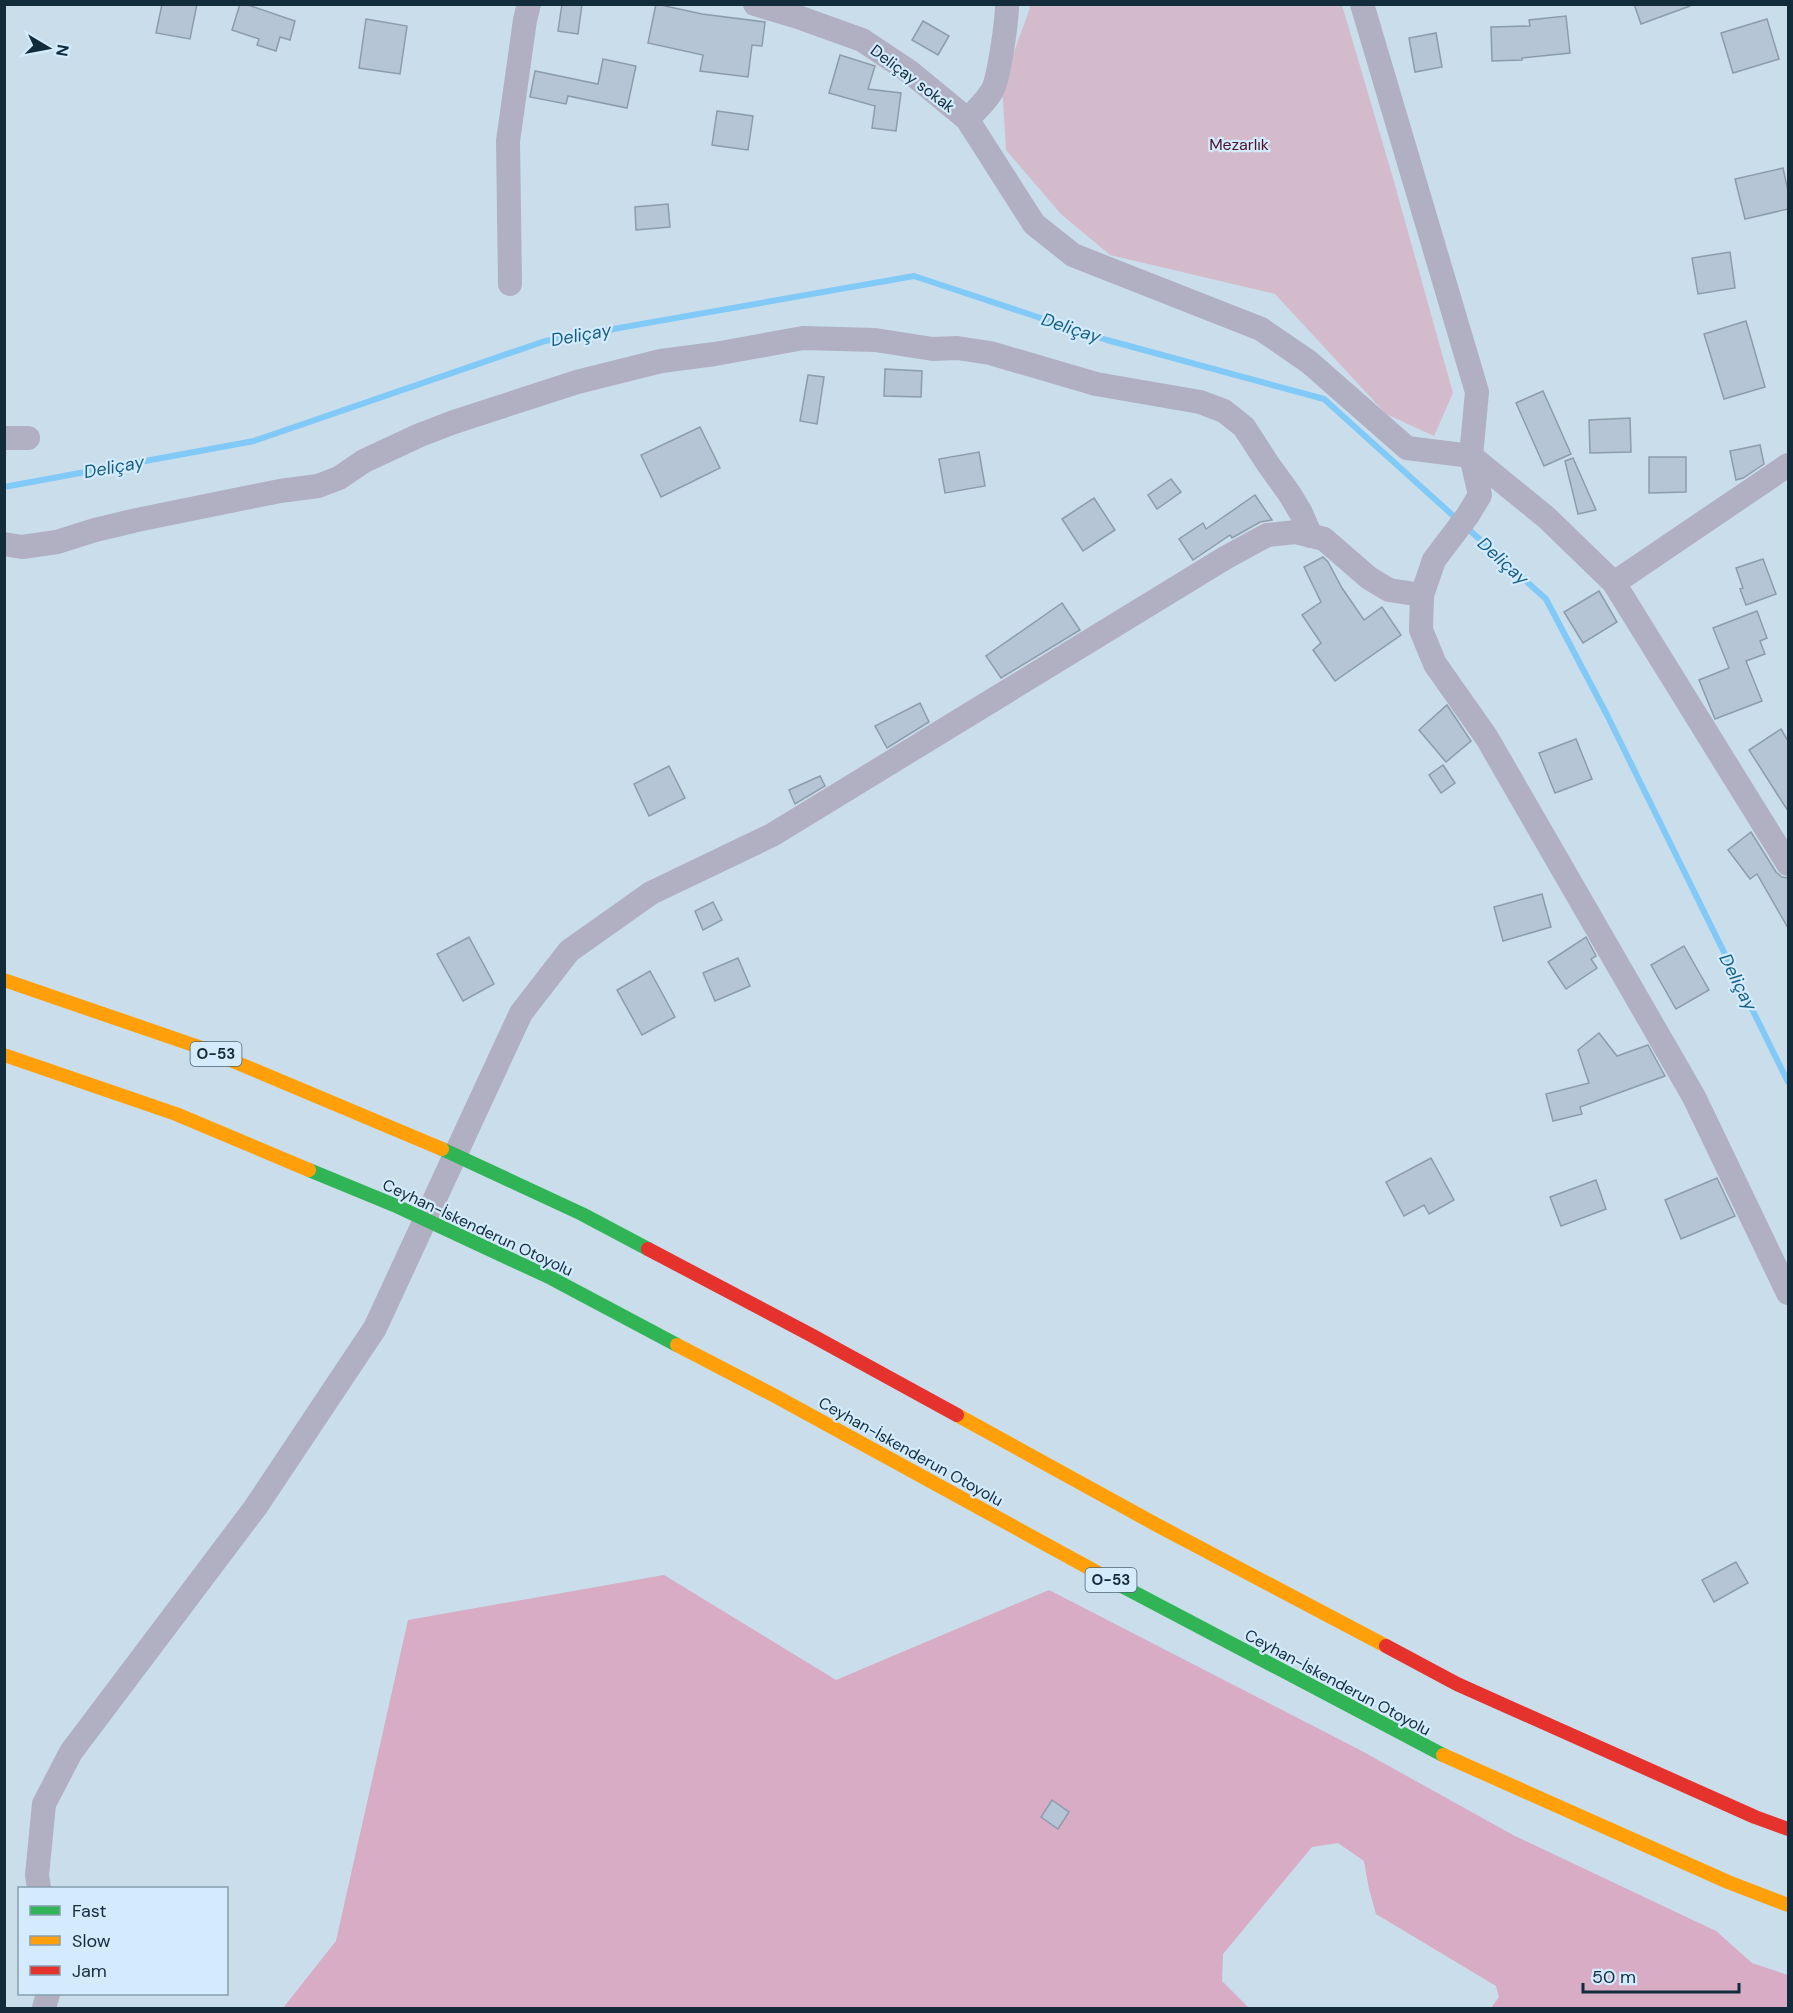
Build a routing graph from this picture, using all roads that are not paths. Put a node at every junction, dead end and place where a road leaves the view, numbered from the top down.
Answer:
1 (529, 4) edge
2 (755, 4) edge
3 (1007, 4) edge
4 (1362, 4) edge
5 (797, 11) edge
6 (967, 119) junction
7 (510, 284) dead end
8 (4, 438) edge
9 (28, 438) dead end
10 (1471, 456) junction
11 (1788, 465) edge
12 (1311, 536) junction
13 (4, 544) edge
14 (1614, 583) junction
15 (1422, 595) junction
16 (1788, 864) edge
17 (4, 980) edge
18 (4, 1055) edge
19 (1788, 1293) edge
20 (1788, 1829) edge
21 (39, 1887) edge
22 (1788, 1905) edge

1 - 7 street
2 - 5 street, Deliçay sokak
3 - 6 street
4 - 10 street
5 - 6 street, Deliçay sokak
6 - 10 street, Deliçay sokak
8 - 9 street
10 - 14 street
10 - 15 street
11 - 14 street
12 - 13 street
12 - 15 street
12 - 21 street
14 - 16 street
15 - 19 street
17 - 20 highway, O-53
18 - 22 highway, Ceyhan-İskenderun Otoyolu / O-53

